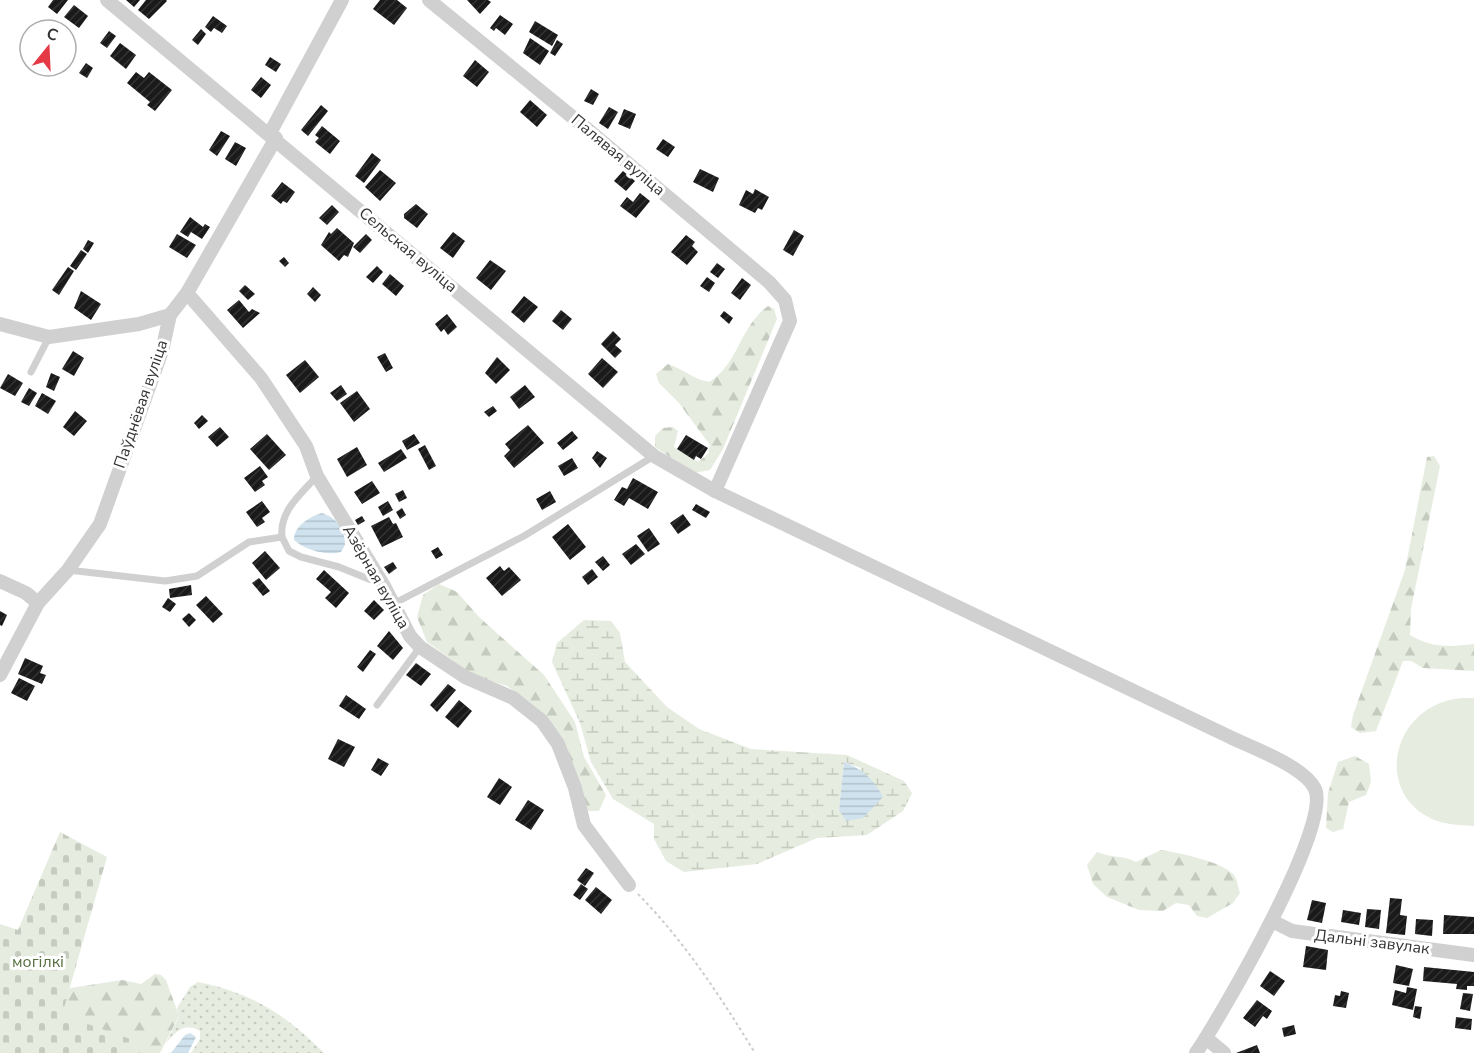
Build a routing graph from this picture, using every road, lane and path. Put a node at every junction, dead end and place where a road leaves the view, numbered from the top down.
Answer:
1 (107, 0) edge
2 (342, 0) edge
3 (429, 0) edge
4 (273, 136) junction
5 (187, 292) junction
6 (170, 315) junction
7 (0, 324) edge
8 (49, 337) junction
9 (31, 372) dead end
10 (654, 456) junction
11 (317, 476) junction
12 (715, 490) junction
13 (282, 537) junction
14 (68, 570) junction
15 (0, 581) edge
16 (384, 586) junction
17 (38, 603) junction
18 (393, 604) junction
19 (420, 647) junction
20 (0, 675) edge
21 (376, 705) dead end
22 (629, 885) joint
23 (1272, 921) junction
24 (1474, 955) edge
25 (1206, 1038) junction
26 (755, 1053) edge
27 (1196, 1053) edge
28 (1224, 1053) edge

1 - 4 street, Сельская вуліца
2 - 4 street, Паўднёвая вуліца
3 - 12 street, Палявая вуліца
4 - 5 street, Паўднёвая вуліца
4 - 10 street, Сельская вуліца
5 - 6 street, Паўднёвая вуліца
5 - 11 street, Азёрная вуліца
6 - 8 street
6 - 14 street, Паўднёвая вуліца
7 - 8 street
8 - 9 lane
10 - 12 street, Сельская вуліца
10 - 18 lane
11 - 13 lane
11 - 16 street, Азёрная вуліца
12 - 23 street, Сельская вуліца
13 - 14 lane
13 - 16 lane
14 - 17 street, Паўднёвая вуліца
15 - 17 street
16 - 18 street, Азёрная вуліца
17 - 20 street, Паўднёвая вуліца
18 - 19 street, Азёрная вуліца
19 - 21 lane
19 - 22 street, Азёрная вуліца
22 - 26 path
23 - 24 street, Дальні завулак
23 - 25 street, Сельская вуліца
25 - 27 street, Сельская вуліца
25 - 28 street

